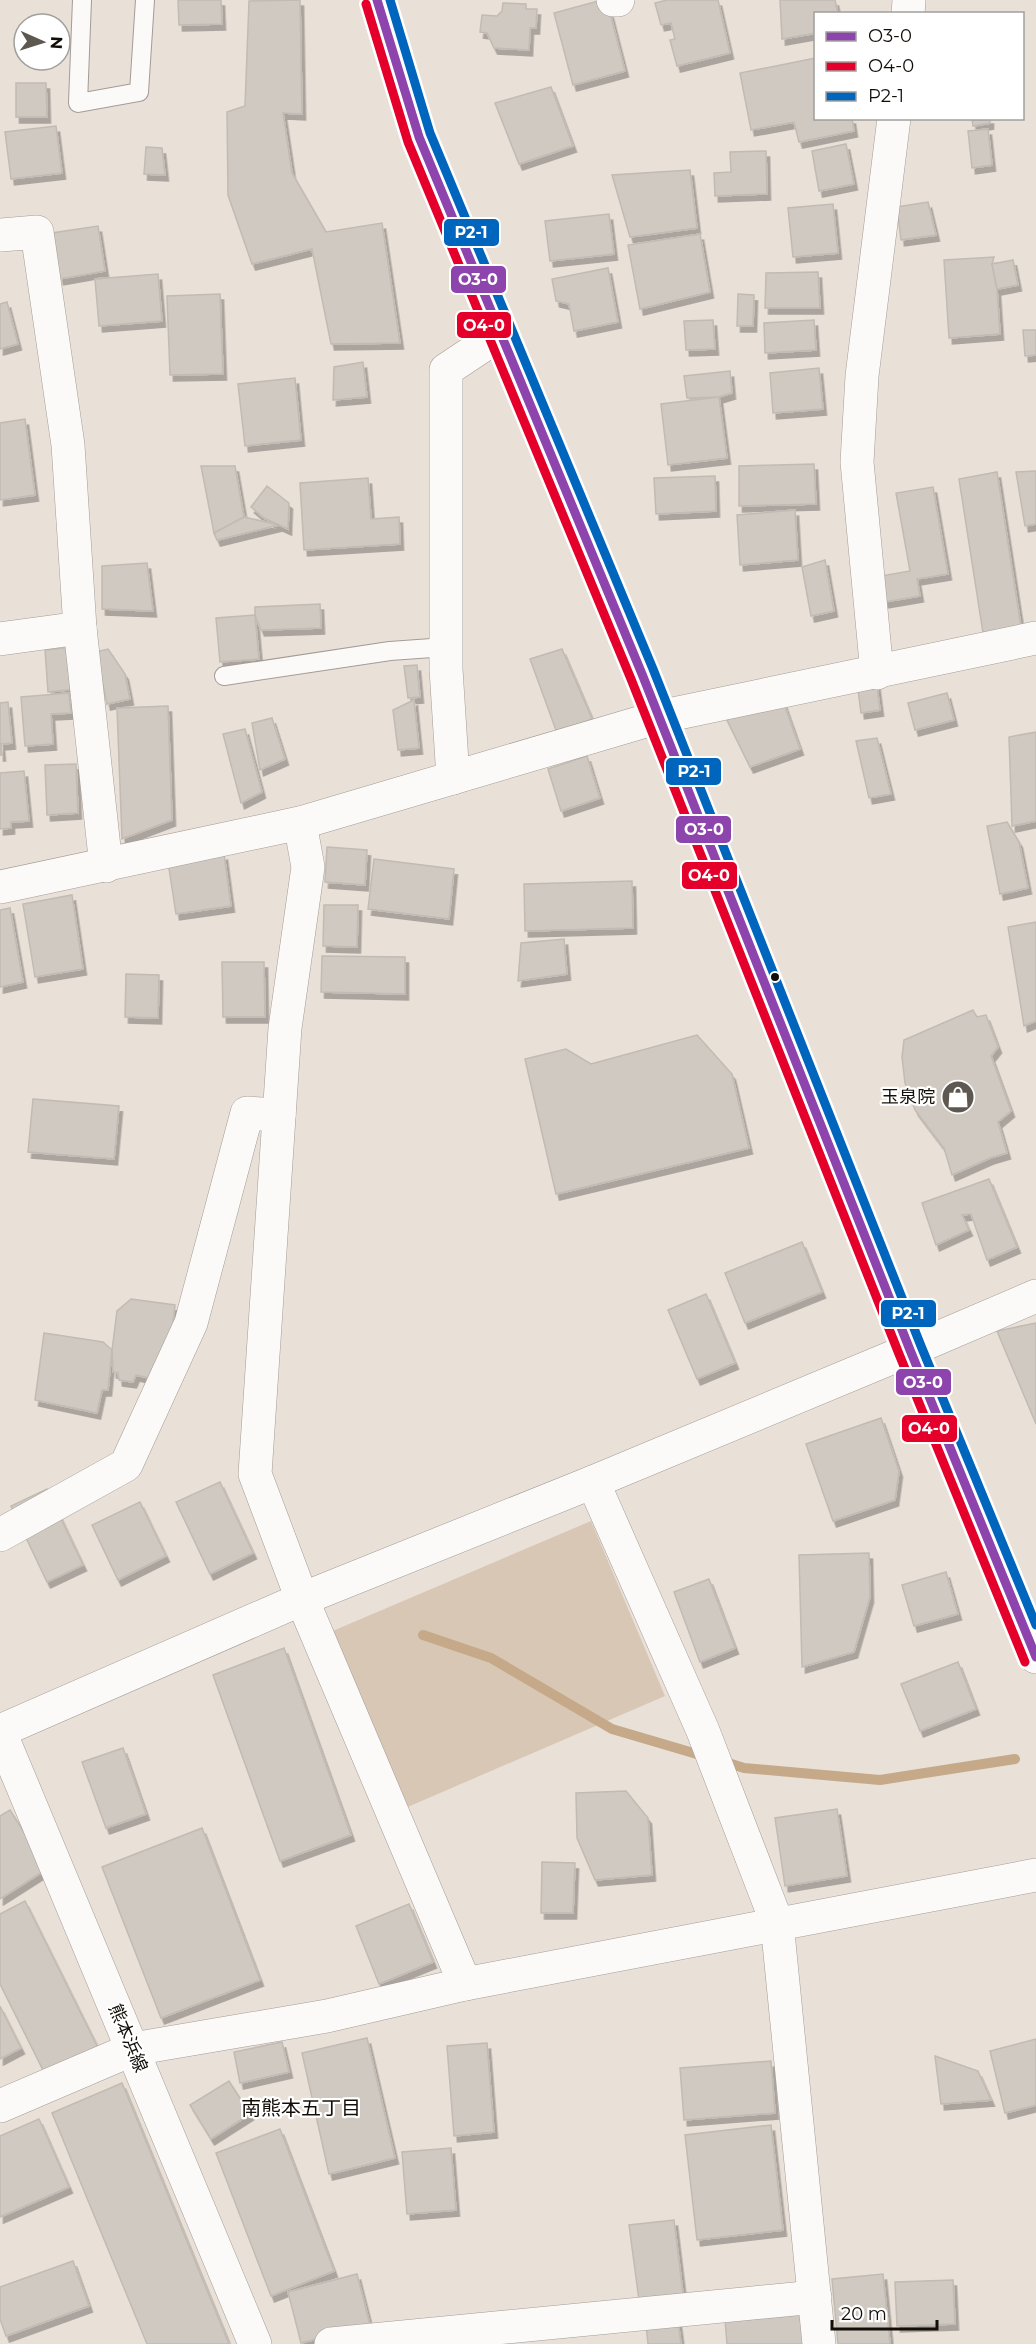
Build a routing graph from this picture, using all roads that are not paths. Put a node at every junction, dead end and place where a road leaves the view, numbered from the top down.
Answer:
1 (82, 0) edge
2 (145, 0) edge
3 (377, 0) edge
4 (613, 0) edge
5 (618, 0) edge
6 (894, 120) edge
7 (1, 235) edge
8 (500, 334) junction
9 (80, 628) junction
10 (1036, 638) edge
11 (0, 639) edge
12 (446, 647) junction
13 (877, 673) junction
14 (224, 676) dead end
15 (659, 717) junction
16 (453, 778) junction
17 (300, 823) junction
18 (106, 866) junction
19 (0, 887) edge
20 (279, 1115) junction
21 (1036, 1296) edge
22 (910, 1350) junction
23 (592, 1482) junction
24 (0, 1534) edge
25 (302, 1599) junction
26 (1036, 1657) edge
27 (0, 1731) edge
28 (1036, 1875) edge
29 (777, 1923) junction
30 (465, 1984) junction
31 (133, 2049) junction
32 (0, 2106) edge
33 (815, 2297) junction
34 (255, 2344) edge
35 (331, 2344) edge
36 (819, 2344) edge

1 - 2 lane
3 - 8 street
4 - 5 street
6 - 13 street
7 - 9 street
8 - 12 street
8 - 15 street
9 - 11 street
9 - 18 street
10 - 13 street
12 - 14 lane
12 - 16 street
13 - 15 street
15 - 16 street
15 - 22 street
16 - 17 street
17 - 18 street
17 - 20 street
18 - 19 street
20 - 24 street
20 - 25 street
21 - 22 street
22 - 23 street
22 - 26 street
23 - 25 street
23 - 29 street
25 - 27 street
25 - 30 street
27 - 31 street, 熊本浜線
28 - 29 street
29 - 30 street
29 - 33 street
30 - 31 street
31 - 32 street
31 - 34 street, 熊本浜線
33 - 35 street
33 - 36 street

